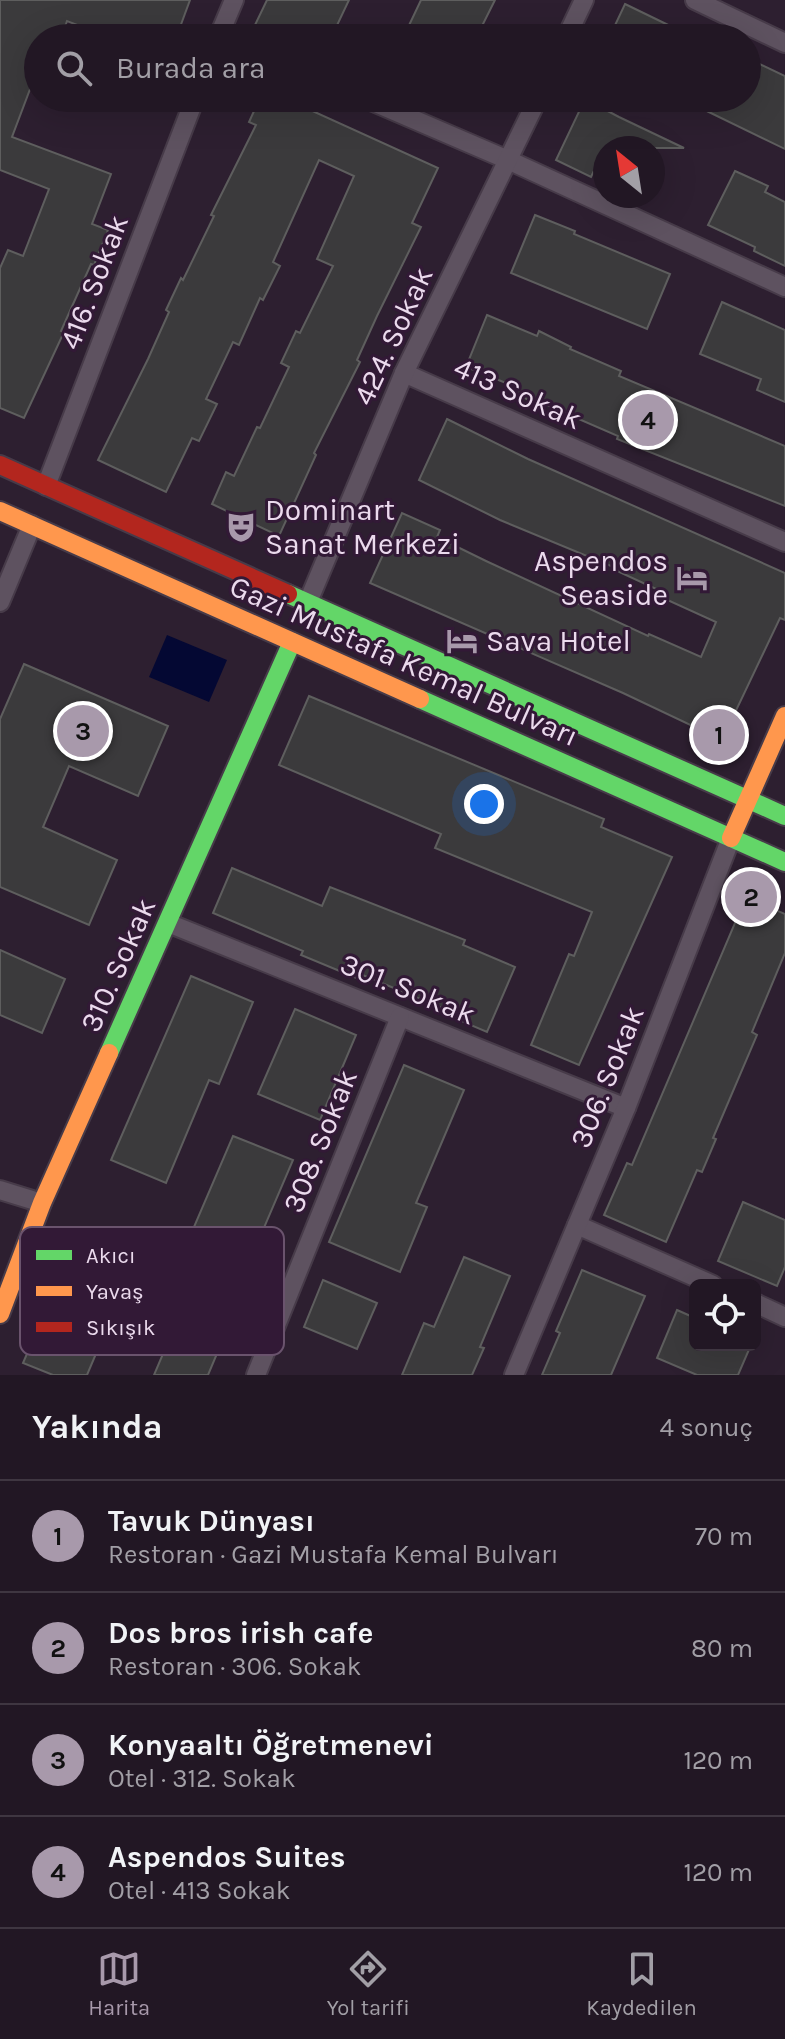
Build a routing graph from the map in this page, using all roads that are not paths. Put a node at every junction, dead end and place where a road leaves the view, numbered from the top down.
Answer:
1 (234, 0) edge
2 (584, 0) edge
3 (695, 0) edge
4 (225, 24) edge
5 (573, 24) edge
6 (745, 24) edge
7 (761, 32) edge
8 (785, 43) edge
9 (190, 112) edge
10 (397, 112) edge
11 (531, 112) edge
12 (508, 160) junction
13 (785, 287) edge
14 (404, 373) junction
15 (0, 465) edge
16 (46, 486) junction
17 (0, 511) edge
18 (32, 525) junction
19 (785, 542) edge
20 (0, 602) edge
21 (308, 602) junction
22 (292, 642) junction
23 (785, 716) edge
24 (748, 798) junction
25 (785, 816) edge
26 (731, 838) junction
27 (785, 862) edge
28 (168, 923) junction
29 (400, 1017) junction
30 (626, 1108) junction
31 (0, 1190) edge
32 (42, 1203) junction
33 (577, 1225) junction
34 (33, 1227) edge
35 (20, 1261) edge
36 (699, 1279) edge
37 (284, 1305) edge
38 (761, 1306) edge
39 (0, 1314) edge
40 (785, 1317) edge
41 (264, 1355) edge
42 (256, 1375) edge
43 (514, 1375) edge

1 - 4 street
2 - 5 street
3 - 6 street
7 - 8 street
9 - 16 street, 416. Sokak
10 - 12 street
11 - 12 street, 424. Sokak
12 - 13 street
12 - 14 street, 424. Sokak
14 - 19 street, 413 Sokak
14 - 21 street, 424. Sokak
15 - 16 main road, Gazi Mustafa Kemal Bulvarı
16 - 21 main road, Gazi Mustafa Kemal Bulvarı
17 - 18 main road, Gazi Mustafa Kemal Bulvarı
18 - 20 street
18 - 22 main road, Gazi Mustafa Kemal Bulvarı
21 - 24 main road, Gazi Mustafa Kemal Bulvarı
22 - 26 main road, Gazi Mustafa Kemal Bulvarı
22 - 28 main road, 310. Sokak
23 - 24 main road, 306. Sokak
24 - 25 main road, Gazi Mustafa Kemal Bulvarı
24 - 26 main road, 306. Sokak
26 - 27 main road, Gazi Mustafa Kemal Bulvarı
26 - 30 street, 306. Sokak
28 - 29 street, 301. Sokak
28 - 32 main road, 310. Sokak
29 - 30 street, 301. Sokak
29 - 37 street, 308. Sokak
30 - 33 street, 306. Sokak
31 - 32 street
32 - 34 main road, 310. Sokak
33 - 36 street
33 - 43 street, 306. Sokak
35 - 39 main road, 310. Sokak
38 - 40 street
41 - 42 street, 308. Sokak

